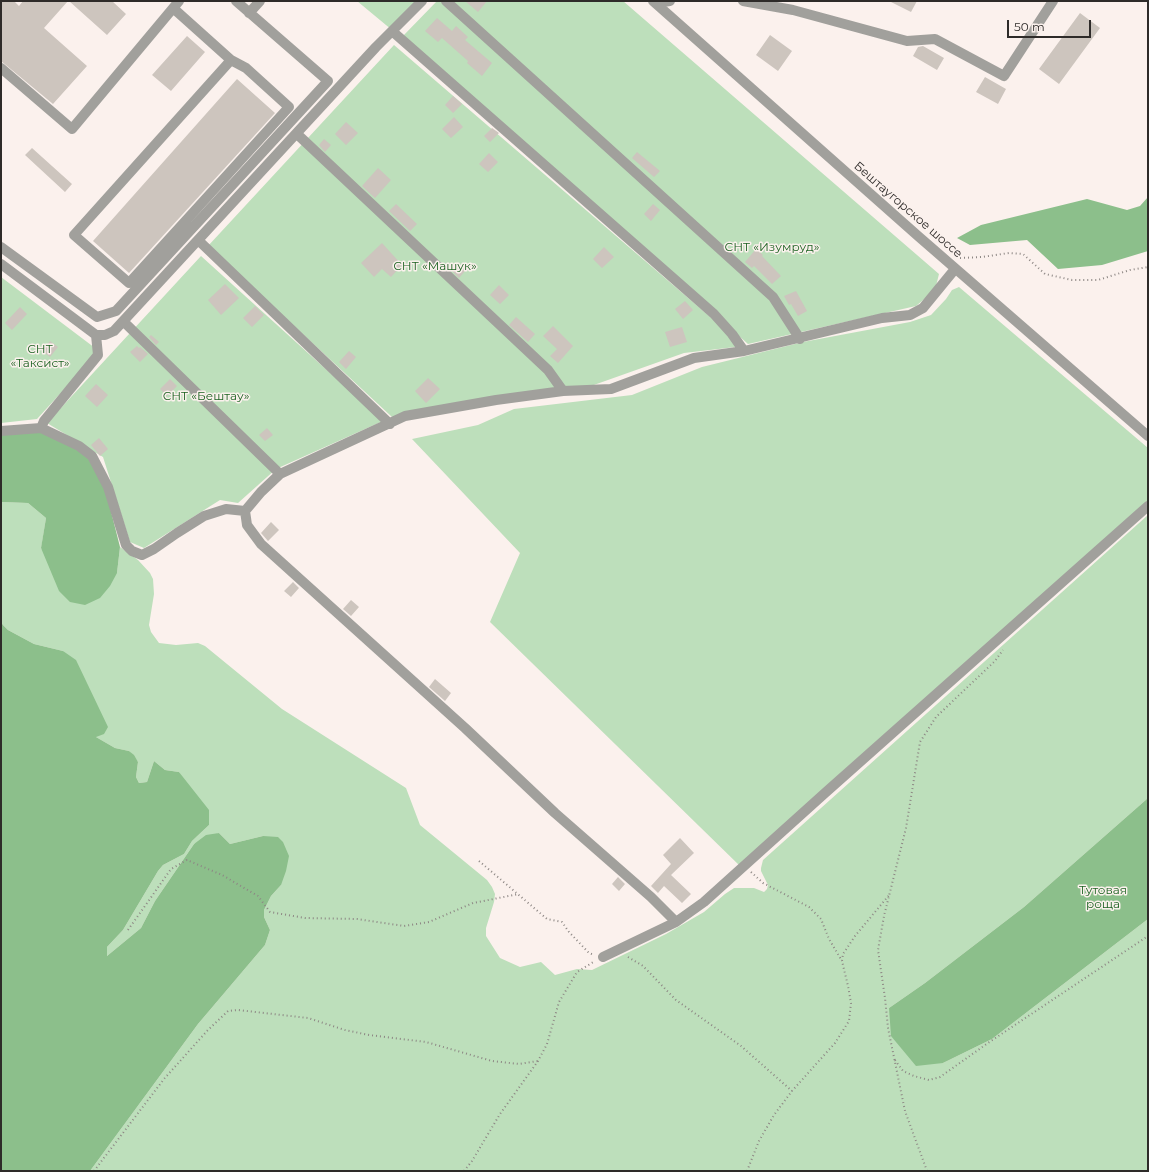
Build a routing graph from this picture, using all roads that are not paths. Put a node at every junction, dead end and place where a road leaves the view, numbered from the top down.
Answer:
1 (236, 1) edge
2 (260, 1) edge
3 (422, 1) edge
4 (446, 1) edge
5 (670, 1) edge
6 (743, 1) edge
7 (1053, 1) edge
8 (655, 2) edge
9 (176, 5) edge
10 (793, 6) edge
11 (249, 13) junction
12 (392, 31) junction
13 (231, 60) junction
14 (1, 68) edge
15 (297, 134) junction
16 (198, 240) junction
17 (1, 247) edge
18 (1, 264) edge
19 (953, 267) junction
20 (124, 322) junction
21 (96, 335) junction
22 (800, 339) junction
23 (744, 351) junction
24 (564, 391) junction
25 (390, 424) junction
26 (41, 428) junction
27 (1, 431) edge
28 (1148, 436) edge
29 (280, 474) junction
30 (1148, 506) edge
31 (245, 511) junction
32 (676, 922) junction
33 (603, 957) road end

1 - 11 street
2 - 11 street
3 - 12 street
4 - 22 street
5 - 8 street
6 - 10 street
7 - 10 street
8 - 19 street, Бештаугорское шоссе
9 - 13 street
9 - 14 street
11 - 17 street
12 - 15 street
12 - 23 street
13 - 13 street
15 - 16 street
15 - 24 street
16 - 20 street
16 - 25 street
18 - 21 street
19 - 22 street
19 - 28 street, Бештаугорское шоссе
20 - 21 street
20 - 29 street
21 - 26 street
22 - 23 street
23 - 24 street
24 - 25 street
25 - 29 street
26 - 27 street
26 - 31 street
29 - 31 street
30 - 32 street
31 - 32 street
32 - 33 street

